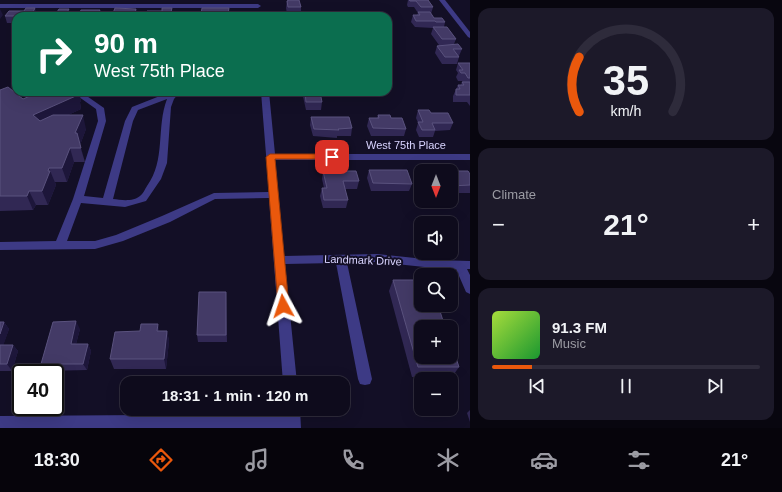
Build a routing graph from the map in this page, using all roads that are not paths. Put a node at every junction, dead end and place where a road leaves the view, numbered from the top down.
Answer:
1 (74, 0) edge
2 (442, 0) edge
3 (0, 6) edge
4 (258, 6) edge
5 (70, 7) junction
6 (470, 36) edge
7 (82, 96) edge
8 (168, 96) edge
9 (173, 96) edge
10 (265, 96) edge
11 (270, 157) junction
12 (470, 157) edge
13 (274, 195) junction
14 (78, 199) junction
15 (107, 203) junction
16 (60, 245) junction
17 (0, 246) edge
18 (340, 258) junction
19 (279, 260) junction
20 (465, 265) edge
21 (470, 289) edge
22 (289, 376) edge
23 (365, 378) dead end
24 (294, 419) edge
25 (0, 423) edge

1 - 5 street
2 - 6 street
3 - 5 street
4 - 5 street
7 - 14 street
8 - 15 street
9 - 15 street
10 - 11 street
11 - 12 street, West 75th Place
11 - 13 street
13 - 16 street
13 - 19 street
14 - 15 street
14 - 16 street
16 - 17 street
18 - 19 street, Landmark Drive
18 - 20 street, Landmark Drive
18 - 23 street
19 - 22 street
20 - 21 street
24 - 25 street

